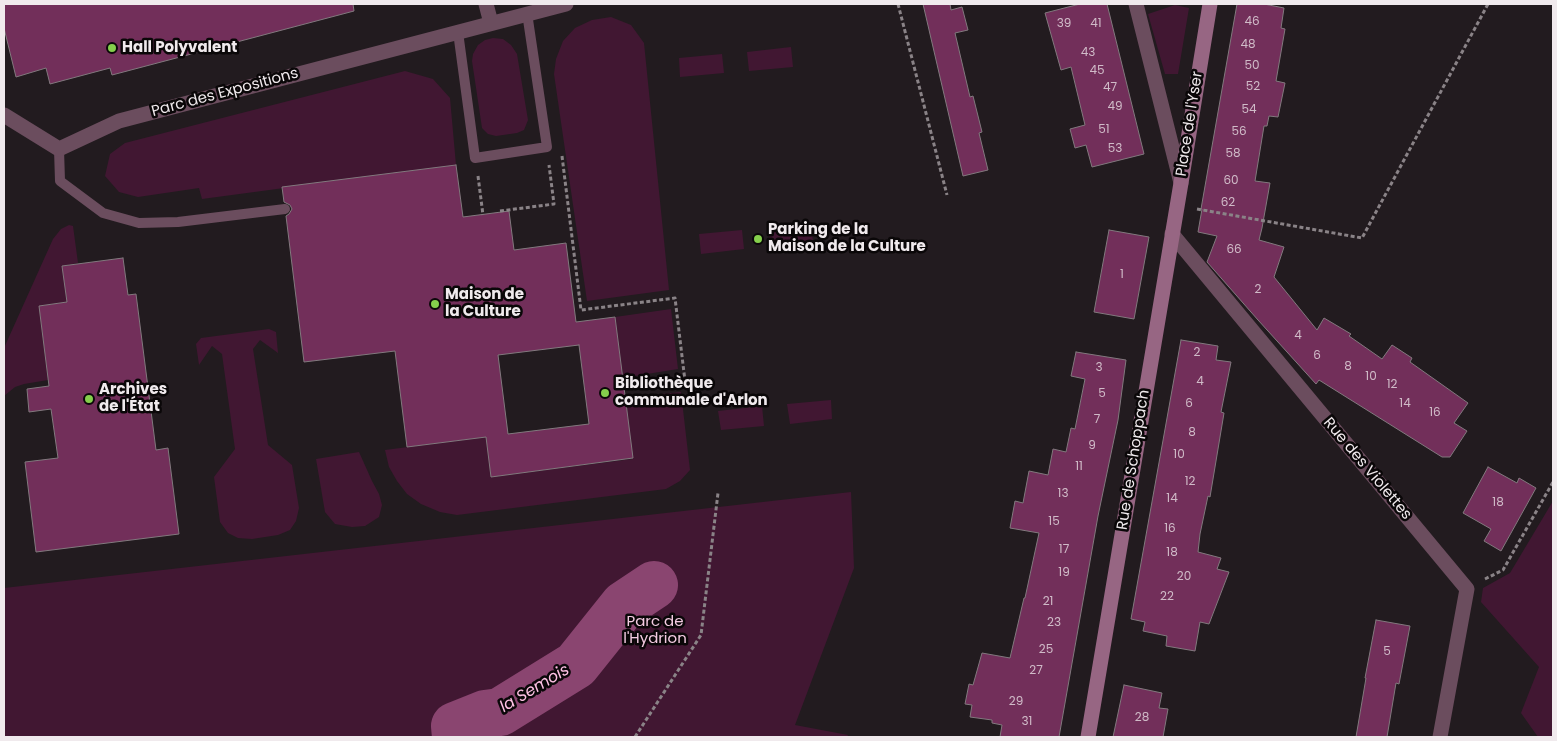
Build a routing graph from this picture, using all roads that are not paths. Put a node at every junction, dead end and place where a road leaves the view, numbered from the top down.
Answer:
1 (486, 4) edge
2 (566, 4) edge
3 (1136, 4) edge
4 (1210, 4) edge
5 (527, 13) junction
6 (491, 23) junction
7 (458, 32) junction
8 (4, 115) edge
9 (59, 149) junction
10 (1181, 183) junction
11 (285, 209) dead end
12 (1172, 234) junction
13 (1088, 737) edge
14 (1440, 737) edge

1 - 6 street
2 - 5 street, Parc des Expositions
3 - 10 street, Place de l'Yser
4 - 10 main road, Place de l'Yser
5 - 6 street, Parc des Expositions
5 - 7 lane
6 - 7 street, Parc des Expositions
7 - 9 street, Parc des Expositions
8 - 9 street
9 - 11 lane
10 - 12 main road, Rue de Schoppach
12 - 13 main road, Rue de Schoppach
12 - 14 street, Rue des Violettes

